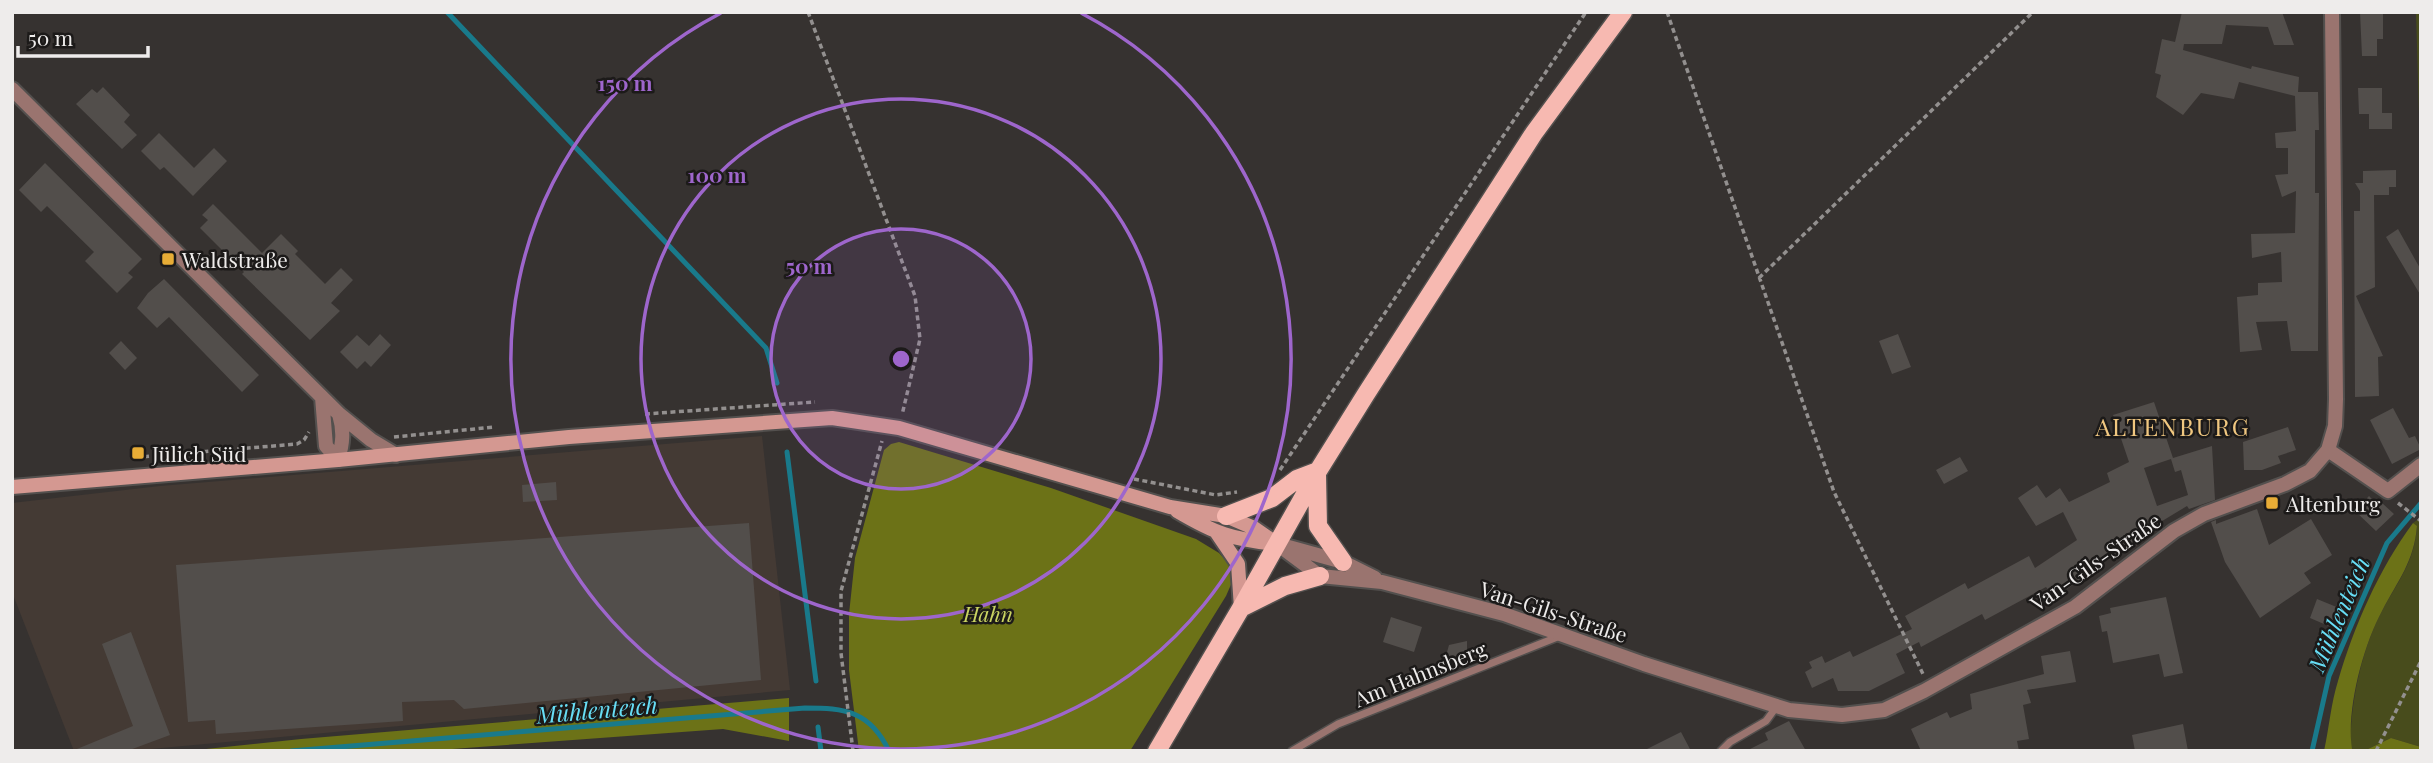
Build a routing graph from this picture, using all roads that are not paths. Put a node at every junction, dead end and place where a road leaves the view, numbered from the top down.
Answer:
1 (1623, 12) edge
2 (2332, 12) edge
3 (12, 89) edge
4 (322, 397) junction
5 (339, 414) junction
6 (2328, 450) junction
7 (396, 455) junction
8 (338, 460) junction
9 (2421, 465) edge
10 (1318, 471) junction
11 (12, 487) edge
12 (1170, 507) junction
13 (1226, 516) junction
14 (1217, 533) junction
15 (1277, 544) junction
16 (1343, 562) junction
17 (1320, 576) junction
18 (1382, 582) junction
19 (1241, 608) junction
20 (1564, 635) junction
21 (1777, 706) junction
22 (1157, 751) edge
23 (1292, 751) edge
24 (1721, 751) edge

1 - 10 main road
2 - 6 street
3 - 4 street
4 - 5 street
4 - 8 street
5 - 7 street
5 - 8 street
6 - 9 street
6 - 21 street, Van-Gils-Straße
7 - 8 main road
7 - 12 main road
8 - 11 main road
10 - 13 main road
10 - 15 main road
10 - 16 main road
12 - 13 main road
12 - 14 main road
13 - 15 main road
14 - 15 main road
14 - 19 main road
15 - 16 street, Van-Gils-Straße
15 - 17 street
15 - 19 main road
16 - 18 street, Van-Gils-Straße
17 - 18 street, Van-Gils-Straße
17 - 19 main road
18 - 20 street, Van-Gils-Straße
19 - 22 main road
20 - 21 street, Van-Gils-Straße
20 - 23 lane, Am Hahnsberg
21 - 24 lane

